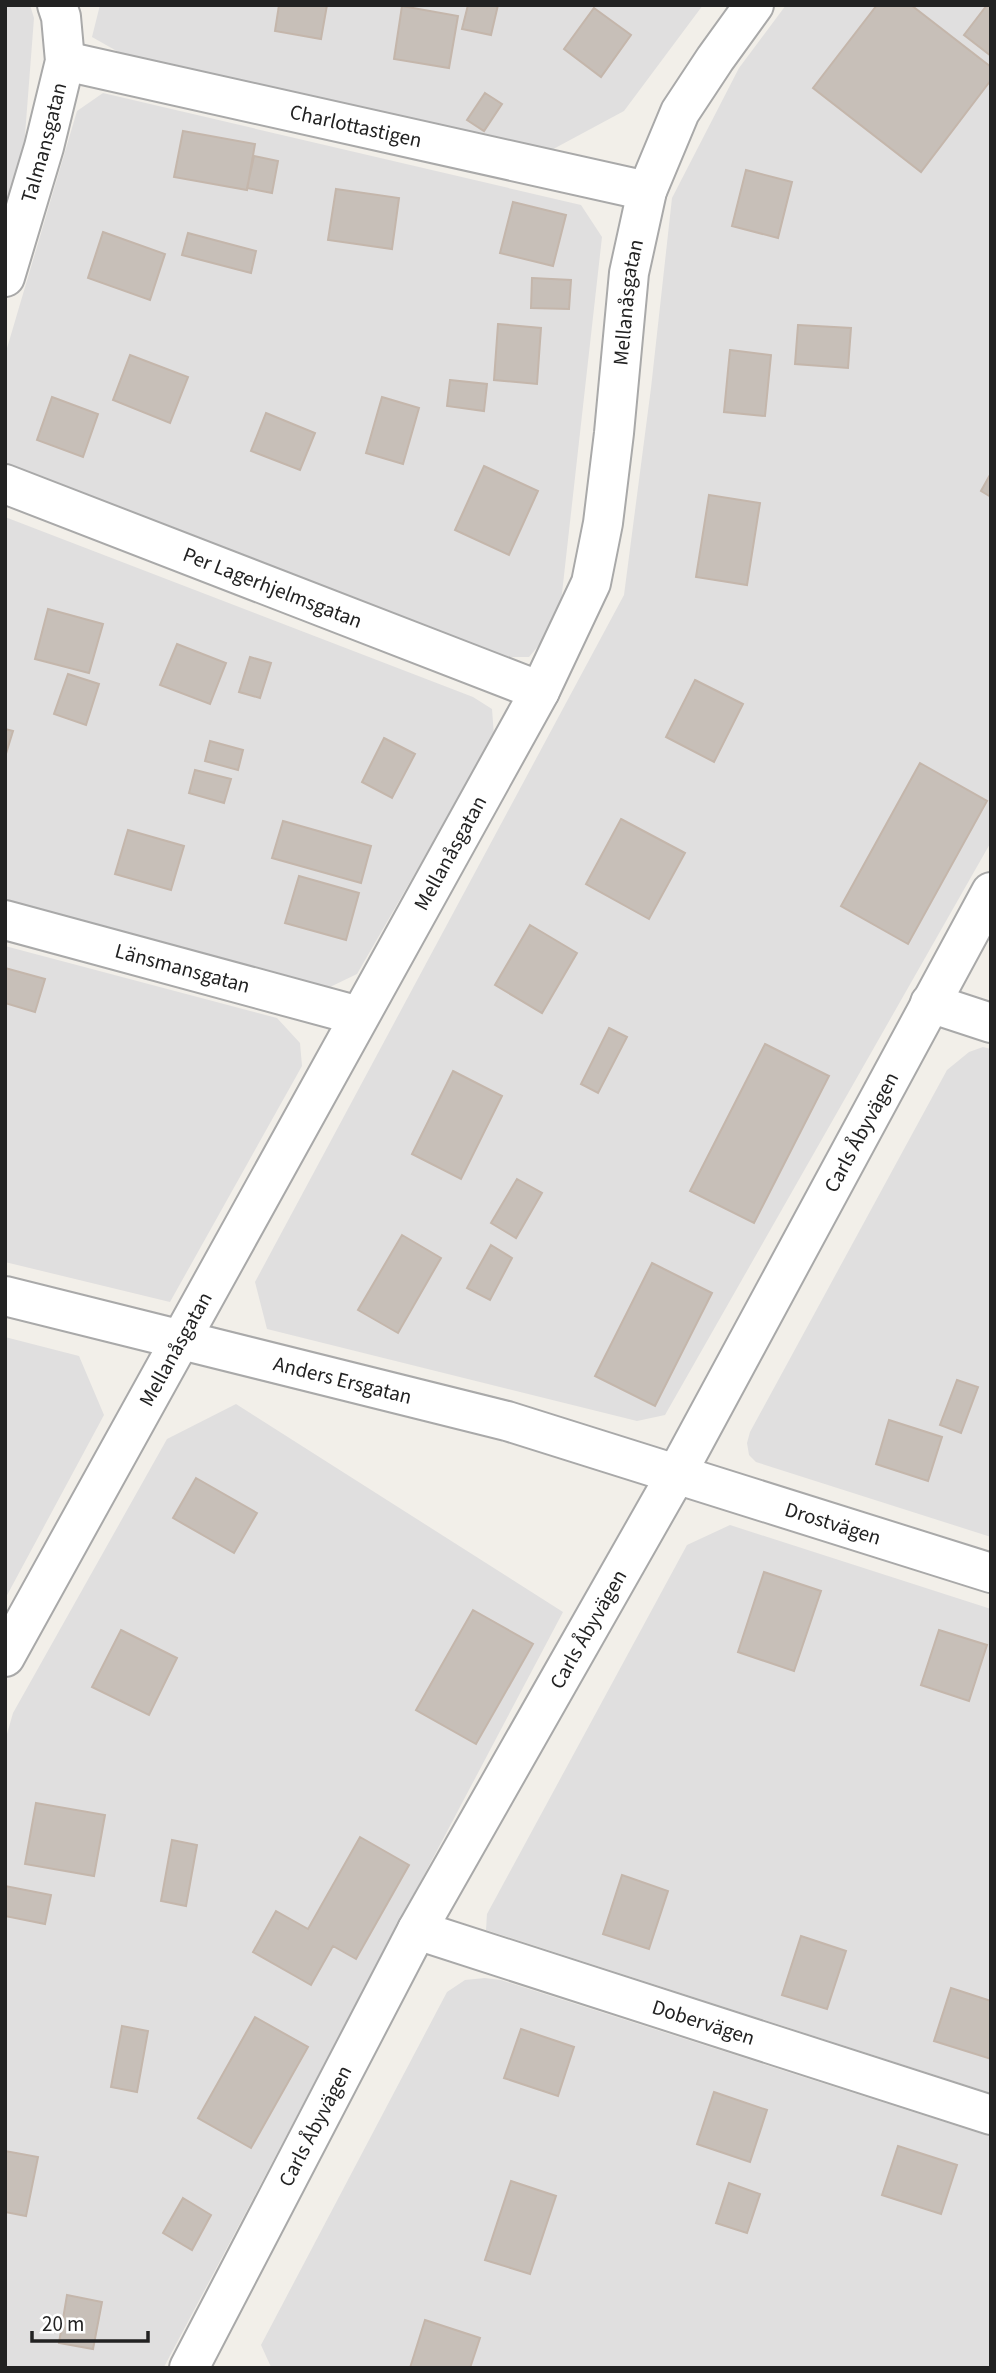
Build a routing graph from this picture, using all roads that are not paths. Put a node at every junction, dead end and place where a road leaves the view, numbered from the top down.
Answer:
1 (57, 5) edge
2 (754, 5) edge
3 (65, 61) junction
4 (647, 191) junction
5 (5, 277) edge
6 (5, 484) edge
7 (540, 691) junction
8 (991, 892) edge
9 (5, 920) edge
10 (929, 1003) junction
11 (359, 1016) junction
12 (991, 1023) edge
13 (5, 1296) edge
14 (180, 1340) junction
15 (677, 1473) junction
16 (991, 1573) edge
17 (5, 1657) edge
18 (417, 1930) junction
19 (991, 2115) edge
20 (192, 2367) edge

1 - 3 street, Talmansgatan
2 - 4 street, Mellanåsgatan
3 - 4 street, Charlottastigen
3 - 5 street, Talmansgatan
4 - 7 street, Mellanåsgatan
6 - 7 street, Per Lagerhjelmsgatan
7 - 11 street, Mellanåsgatan
8 - 10 street, Carls Åbyvägen
9 - 11 street, Länsmansgatan
10 - 12 street
10 - 15 street, Carls Åbyvägen
11 - 14 street, Mellanåsgatan
13 - 14 street, Anders Ersgatan
14 - 15 street, Anders Ersgatan
14 - 17 street, Mellanåsgatan
15 - 16 street, Drostvägen
15 - 18 street, Carls Åbyvägen
18 - 19 street, Dobervägen
18 - 20 street, Carls Åbyvägen

